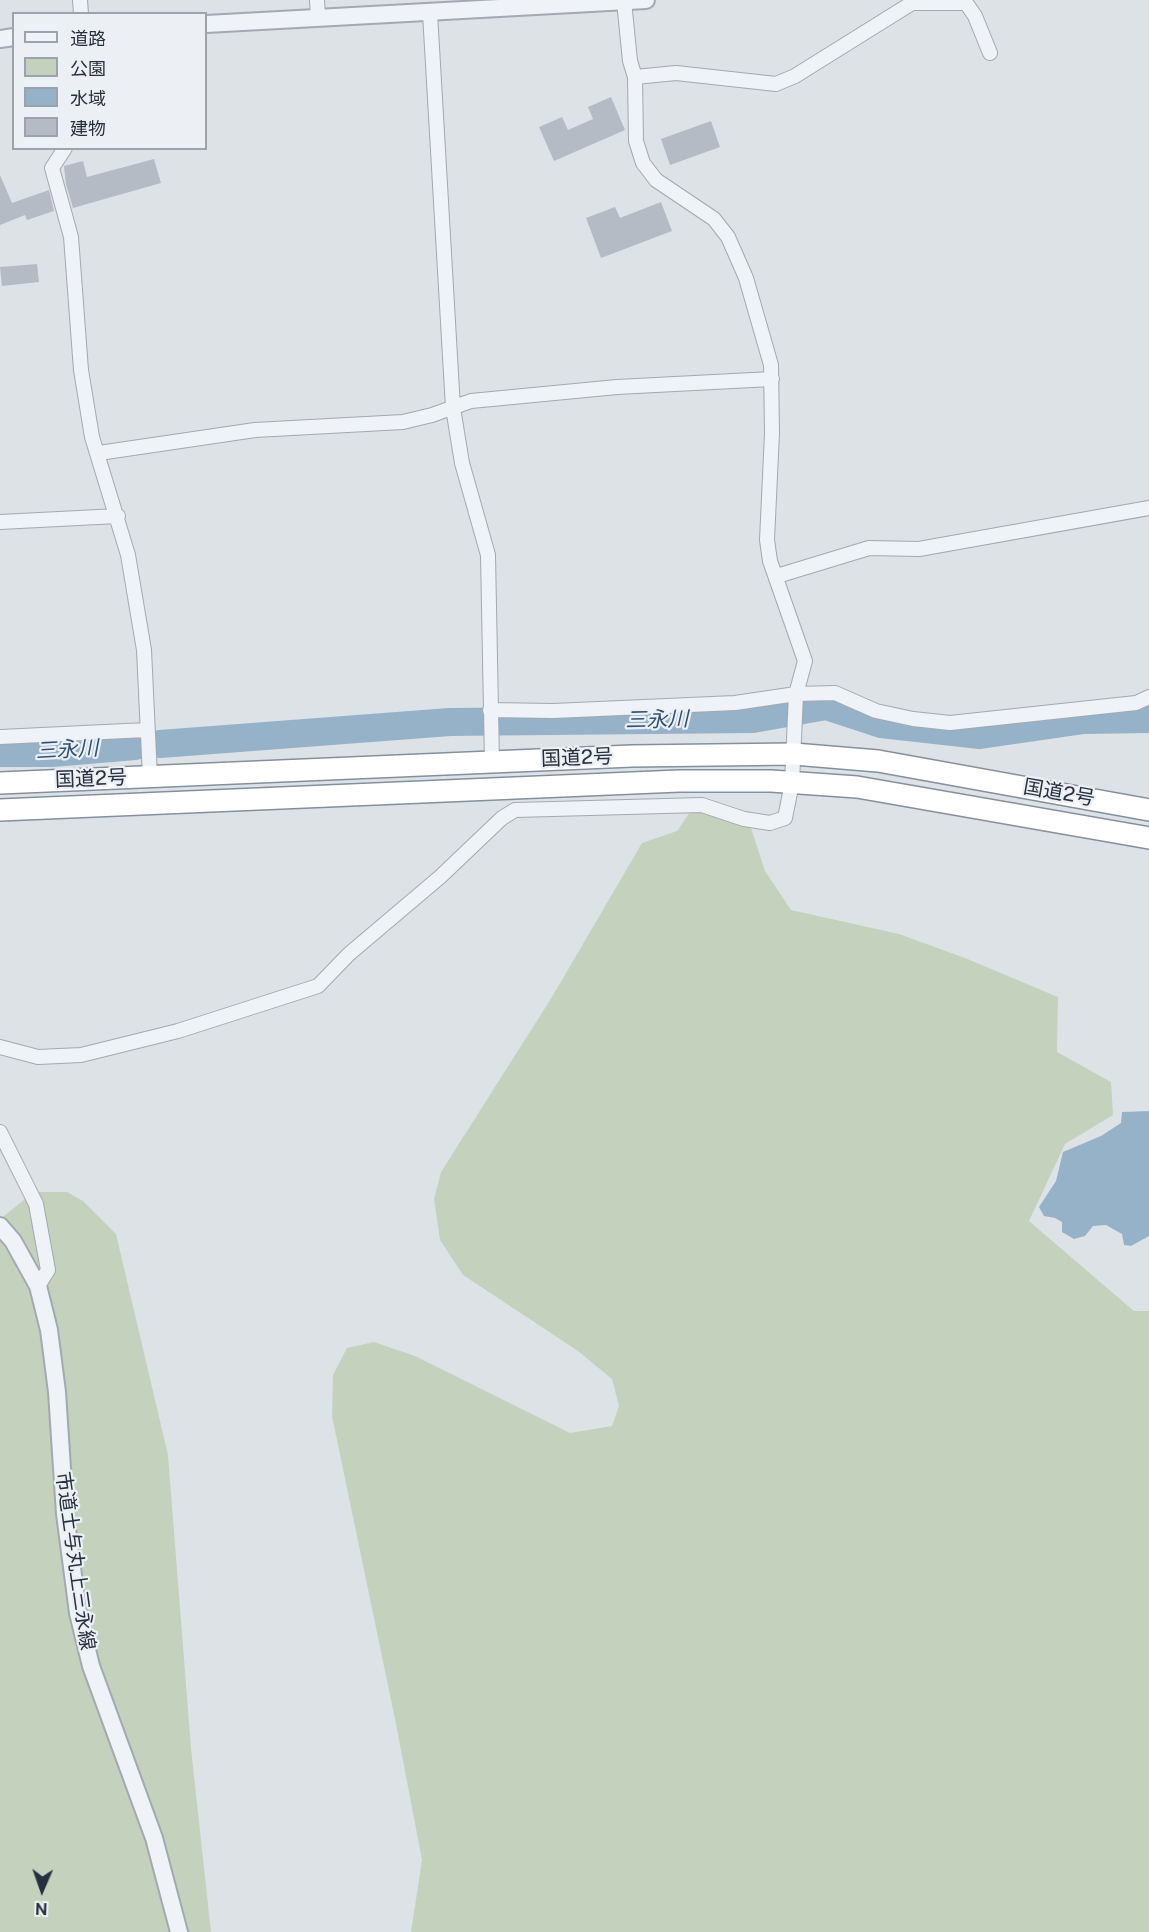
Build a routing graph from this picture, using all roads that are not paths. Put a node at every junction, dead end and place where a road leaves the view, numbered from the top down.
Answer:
1 (317, 0) edge
2 (646, 0) edge
3 (624, 1) edge
4 (912, 1) edge
5 (430, 14) junction
6 (318, 18) junction
7 (207, 24) edge
8 (990, 53) dead end
9 (635, 77) junction
10 (64, 150) edge
11 (772, 379) junction
12 (453, 408) junction
13 (99, 453) junction
14 (1149, 508) edge
15 (118, 516) junction
16 (0, 522) edge
17 (777, 576) junction
18 (796, 697) junction
19 (1149, 697) edge
20 (490, 714) junction
21 (147, 730) junction
22 (0, 737) edge
23 (794, 744) junction
24 (492, 752) junction
25 (150, 777) junction
26 (0, 783) edge
27 (792, 783) junction
28 (0, 810) edge
29 (1149, 810) edge
30 (1149, 838) edge
31 (0, 1047) edge
32 (0, 1132) edge
33 (0, 1226) edge
34 (38, 1286) junction
35 (179, 1932) edge

1 - 6 street
2 - 3 street
3 - 5 street
3 - 9 street
4 - 8 street
4 - 9 street
5 - 6 street
5 - 12 street
6 - 7 street
9 - 11 street
10 - 13 street
11 - 12 street
11 - 17 street
12 - 13 street
12 - 20 street
13 - 15 street
14 - 17 street
15 - 16 street
15 - 21 street
17 - 18 street
18 - 19 street
18 - 20 street
18 - 23 street
20 - 24 street
21 - 22 street
21 - 25 street
23 - 24 highway, 国道2号
23 - 27 street
23 - 29 highway, 国道2号
24 - 25 highway, 国道2号
25 - 26 highway, 国道2号
27 - 28 highway, 国道2号
27 - 30 highway, 国道2号
27 - 31 street
32 - 34 street
33 - 34 street, 市道土与丸上三永線
34 - 35 street, 市道土与丸上三永線

